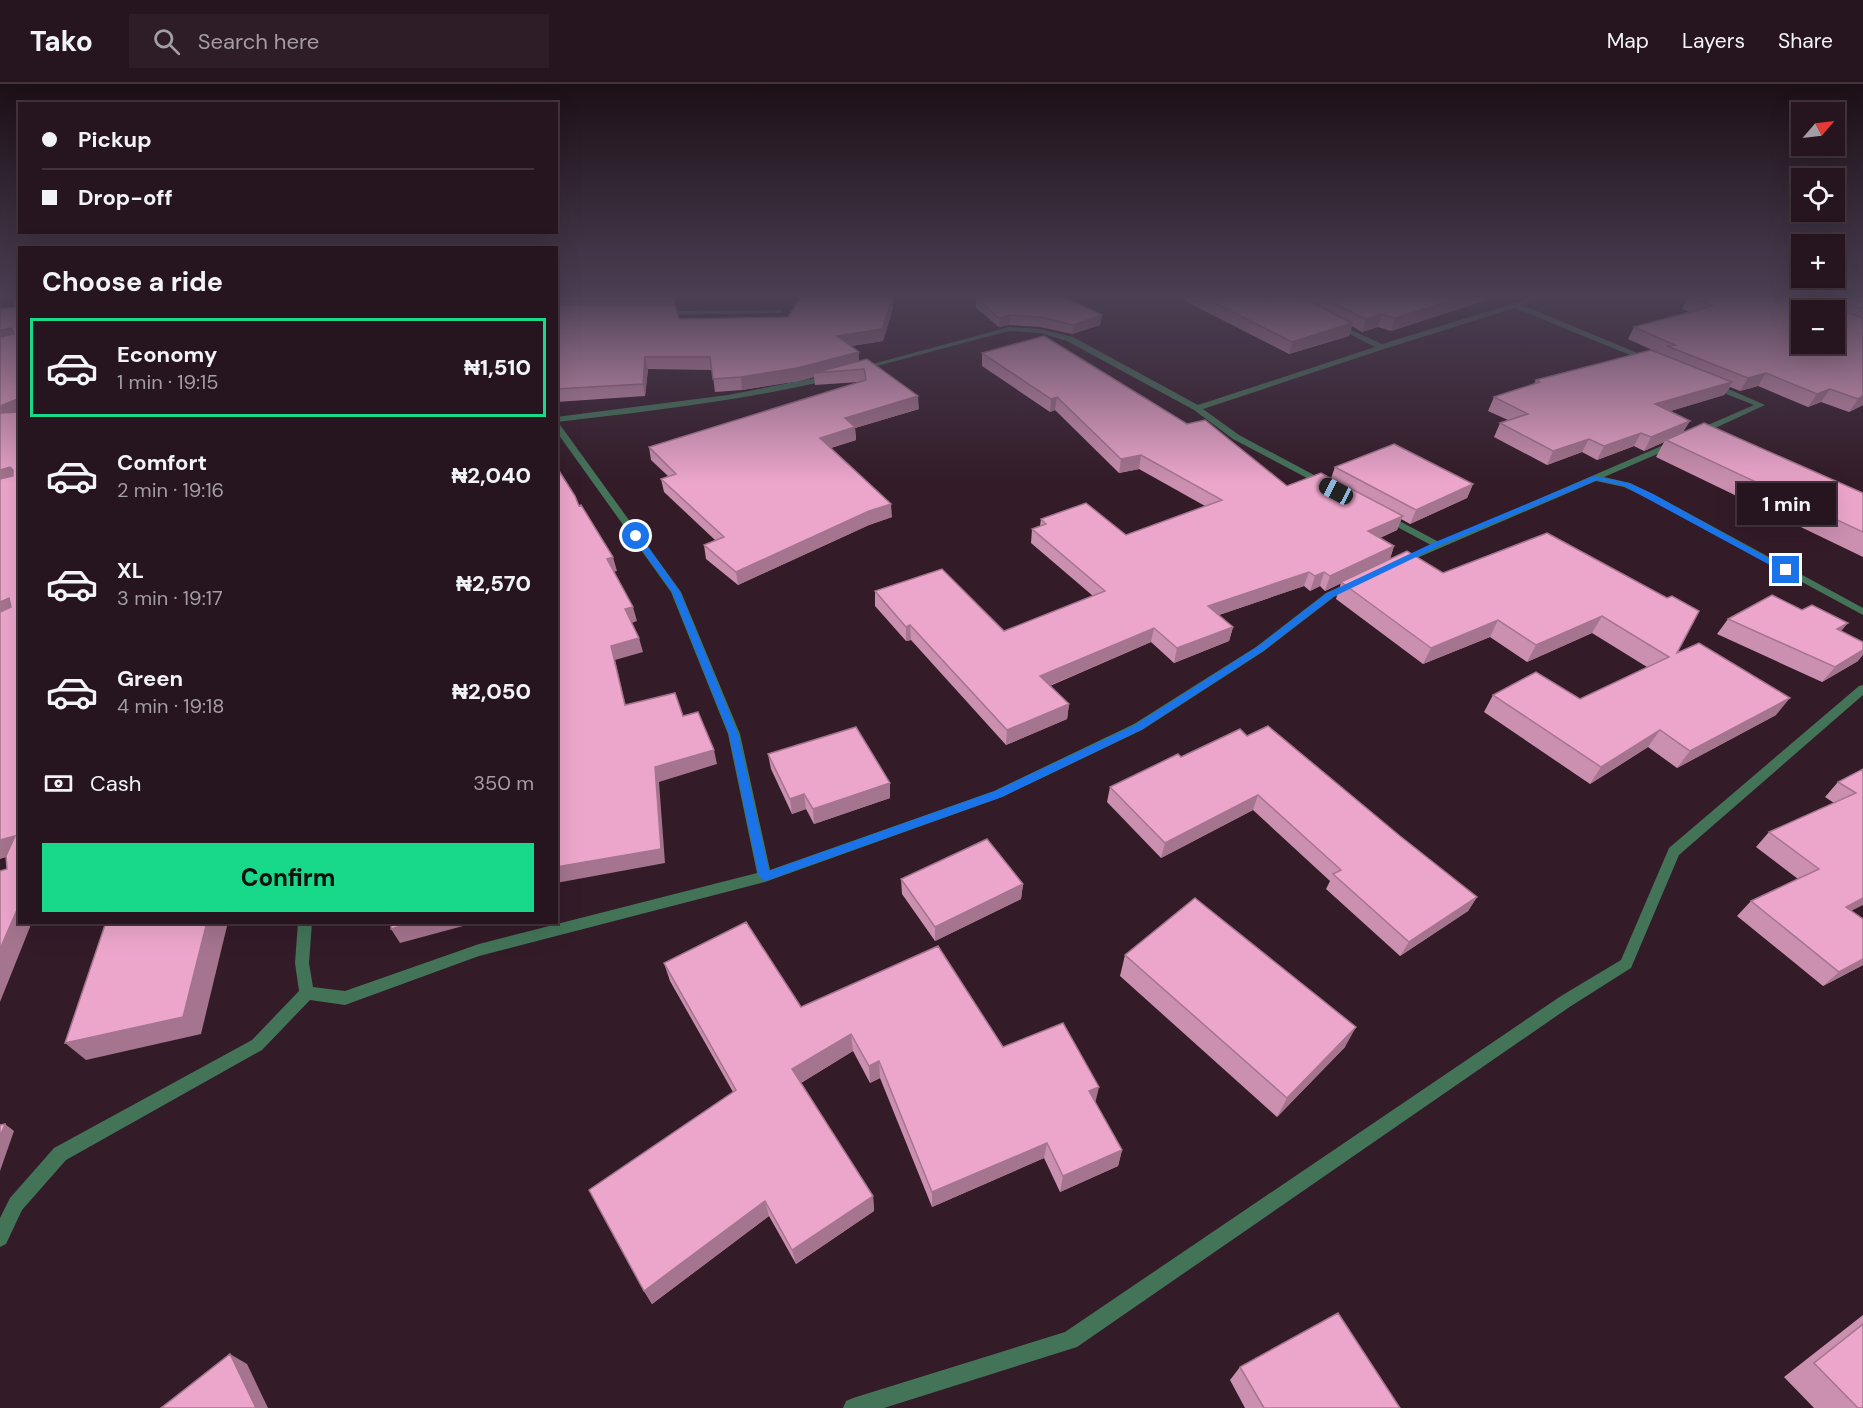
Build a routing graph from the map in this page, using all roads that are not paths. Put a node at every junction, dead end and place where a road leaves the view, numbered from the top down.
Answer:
1 (899, 359) edge
2 (1106, 359) edge
3 (1345, 359) edge
4 (1646, 359) edge
5 (1654, 362) edge
6 (854, 371) edge
7 (843, 374) edge
8 (1708, 383) edge
9 (1197, 408) junction
10 (558, 420) edge
11 (558, 427) edge
12 (1689, 437) edge
13 (1679, 441) edge
14 (1596, 478) junction
15 (1331, 488) edge
16 (1373, 510) edge
17 (1436, 544) junction
18 (1394, 565) edge
19 (1362, 580) edge
20 (1863, 612) edge
21 (1863, 689) edge
22 (765, 877) junction
23 (305, 924) edge
24 (307, 993) junction
25 (0, 1238) edge
26 (853, 1408) edge

1 - 6 street
2 - 9 street
3 - 9 street
4 - 5 street
7 - 10 street
8 - 12 street
9 - 15 street
11 - 22 street
13 - 14 street
14 - 17 street
14 - 20 street
16 - 17 street
17 - 18 street
19 - 22 street
21 - 26 street
22 - 24 street
23 - 24 street
24 - 25 street

